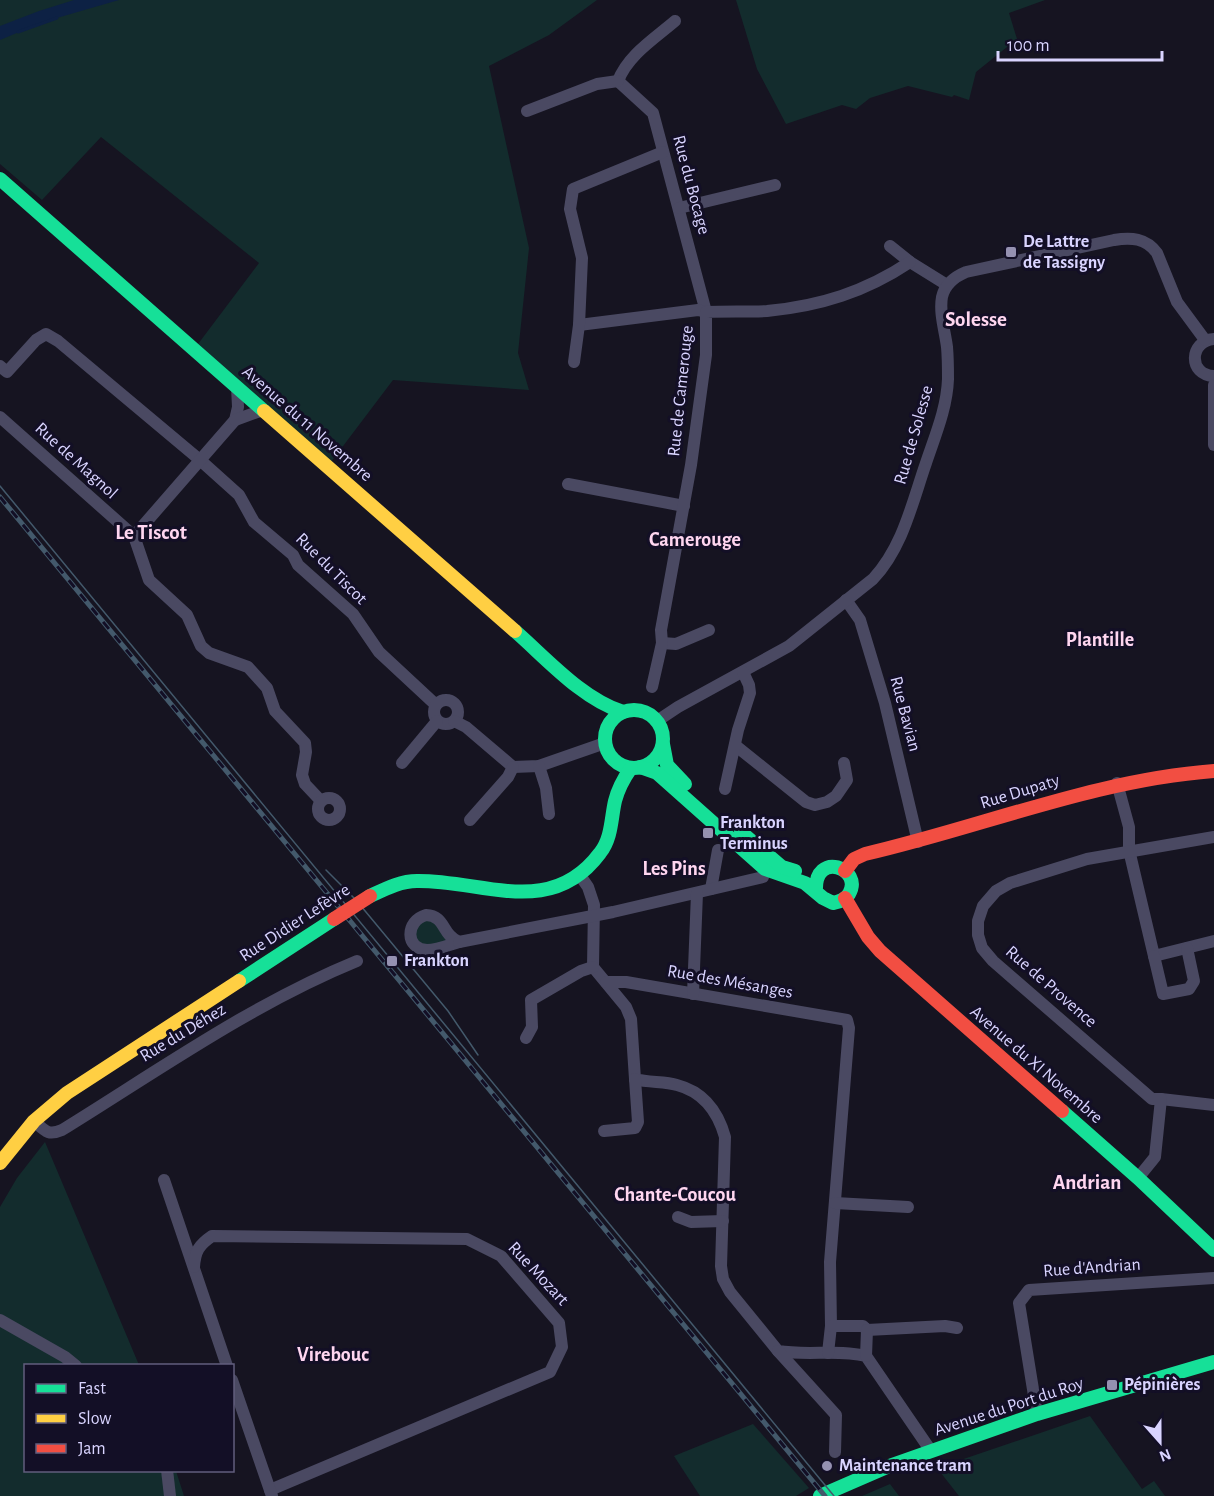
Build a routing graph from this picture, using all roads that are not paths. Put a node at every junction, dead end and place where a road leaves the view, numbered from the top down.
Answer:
1 (675, 21) dead end
2 (618, 81) junction
3 (527, 111) dead end
4 (663, 152) junction
5 (0, 178) edge
6 (775, 184) dead end
7 (679, 208) junction
8 (890, 246) dead end
9 (910, 262) junction
10 (947, 285) junction
11 (706, 312) junction
12 (579, 325) junction
13 (1209, 340) edge
14 (574, 362) dead end
15 (2, 372) edge
16 (1214, 376) edge
17 (1214, 385) edge
18 (237, 387) junction
19 (263, 410) junction
20 (0, 417) edge
21 (235, 420) junction
22 (1214, 445) edge
23 (200, 460) junction
24 (568, 484) dead end
25 (684, 506) junction
26 (134, 536) junction
27 (846, 600) junction
28 (709, 630) dead end
29 (662, 643) junction
30 (743, 672) junction
31 (652, 687) dead end
32 (590, 697) junction
33 (436, 705) junction
34 (623, 712) junction
35 (437, 721) junction
36 (454, 721) junction
37 (657, 721) junction
38 (607, 728) junction
39 (605, 743) junction
40 (663, 744) junction
41 (736, 746) junction
42 (615, 760) junction
43 (402, 763) dead end
44 (844, 763) dead end
45 (539, 766) junction
46 (513, 767) junction
47 (636, 767) junction
48 (1214, 771) edge
49 (1117, 783) junction
50 (725, 789) dead end
51 (616, 800) junction
52 (321, 801) dead end
53 (549, 814) dead end
54 (470, 820) dead end
55 (1214, 837) edge
56 (918, 842) junction
57 (718, 850) dead end
58 (1129, 850) junction
59 (825, 869) junction
60 (845, 871) junction
61 (579, 874) junction
62 (763, 877) dead end
63 (711, 889) junction
64 (816, 891) junction
65 (697, 892) junction
66 (845, 898) junction
67 (594, 915) junction
68 (1214, 941) edge
69 (459, 942) dead end
70 (1187, 948) junction
71 (1154, 956) junction
72 (357, 961) dead end
73 (593, 967) junction
74 (606, 982) junction
75 (693, 994) junction
76 (526, 1038) dead end
77 (636, 1079) junction
78 (1161, 1099) junction
79 (1214, 1105) edge
80 (34, 1121) junction
81 (604, 1131) dead end
82 (0, 1163) edge
83 (1138, 1178) junction
84 (164, 1180) dead end
85 (835, 1203) junction
86 (908, 1207) dead end
87 (678, 1217) dead end
88 (723, 1221) junction
89 (1214, 1250) edge
90 (194, 1267) junction
91 (1214, 1278) edge
92 (0, 1320) edge
93 (831, 1326) junction
94 (957, 1328) dead end
95 (867, 1330) junction
96 (778, 1351) junction
97 (828, 1353) junction
98 (866, 1356) junction
99 (1214, 1362) edge
100 (75, 1364) edge
101 (227, 1364) edge
102 (234, 1386) edge
103 (1037, 1414) junction
104 (931, 1451) junction
105 (835, 1452) dead end
106 (167, 1472) edge
107 (271, 1493) edge
108 (170, 1496) edge
109 (820, 1496) edge

1 - 2 street
2 - 3 street
2 - 4 street, Rue du Bocage
4 - 7 street, Rue du Bocage
4 - 12 street
5 - 18 main road, Avenue du 11 Novembre
6 - 7 street
7 - 11 street, Rue du Bocage
8 - 9 street
9 - 10 street
9 - 11 street, Rue de Camerouge
10 - 13 street
10 - 27 street, Rue de Solesse
11 - 12 street
11 - 25 street, Rue de Camerouge
12 - 14 street
13 - 16 street
15 - 23 street
17 - 22 street
18 - 19 main road, Avenue du 11 Novembre
18 - 21 street
19 - 21 street
19 - 32 main road, Avenue du 11 Novembre
20 - 26 street, Rue de Magnol
21 - 23 street
23 - 26 street
23 - 33 street, Rue du Tiscot
24 - 25 street
25 - 29 street, Rue de Camerouge
26 - 52 street
27 - 30 street, Rue de Solesse
27 - 56 street, Rue Bavian
28 - 29 street
29 - 31 street, Rue de Camerouge
30 - 37 street, Rue de Solesse
30 - 41 street
32 - 34 main road, Avenue du 11 Novembre
32 - 38 main road, Avenue du 11 Novembre
33 - 35 street
33 - 36 street, Rue du Tiscot
34 - 37 main road
34 - 38 main road
35 - 36 street
35 - 43 street
36 - 46 street
37 - 40 main road
38 - 39 main road
39 - 42 main road
39 - 45 street
40 - 47 main road
40 - 59 main road
41 - 44 street
41 - 50 street
42 - 47 main road
42 - 51 main road, Rue Didier Lefèvre
45 - 46 street
45 - 53 street
46 - 54 street
47 - 51 main road, Rue Didier Lefèvre
47 - 64 main road
48 - 49 main road, Rue Dupaty
49 - 56 main road, Rue Dupaty
49 - 58 street
51 - 61 main road, Rue Didier Lefèvre
55 - 58 street, Rue de Provence
56 - 60 main road, Rue Dupaty
57 - 63 street
58 - 71 street
58 - 78 street, Rue de Provence
59 - 60 main road
59 - 64 main road
60 - 66 main road
61 - 67 street
61 - 80 main road, Rue Didier Lefèvre, bridge
62 - 63 street
63 - 65 street
64 - 66 main road
65 - 67 street
65 - 75 street
66 - 83 main road, Avenue du XI Novembre
67 - 69 street
67 - 73 street
68 - 70 street
70 - 71 street
70 - 71 street
72 - 80 street, Rue du Déhez
73 - 74 street
73 - 76 street
74 - 75 street, Rue des Mésanges
74 - 77 street
75 - 85 street, Rue des Mésanges
77 - 81 street
77 - 88 street
78 - 79 street
78 - 83 street
80 - 82 main road, Rue Didier Lefèvre
83 - 89 main road, Avenue du XI Novembre
84 - 90 street
85 - 86 street
85 - 93 street
87 - 88 street
88 - 96 street
90 - 101 street
90 - 107 street, Rue Mozart
91 - 103 street, Rue d'Andrian
92 - 100 street
93 - 95 street
93 - 97 street
94 - 95 street
95 - 98 street
96 - 97 street
96 - 105 street
97 - 98 street
98 - 104 street
99 - 103 main road, Avenue du Port du Roy
102 - 107 street
103 - 104 main road, Avenue du Port du Roy
104 - 109 main road, Avenue du Port du Roy
106 - 108 street

